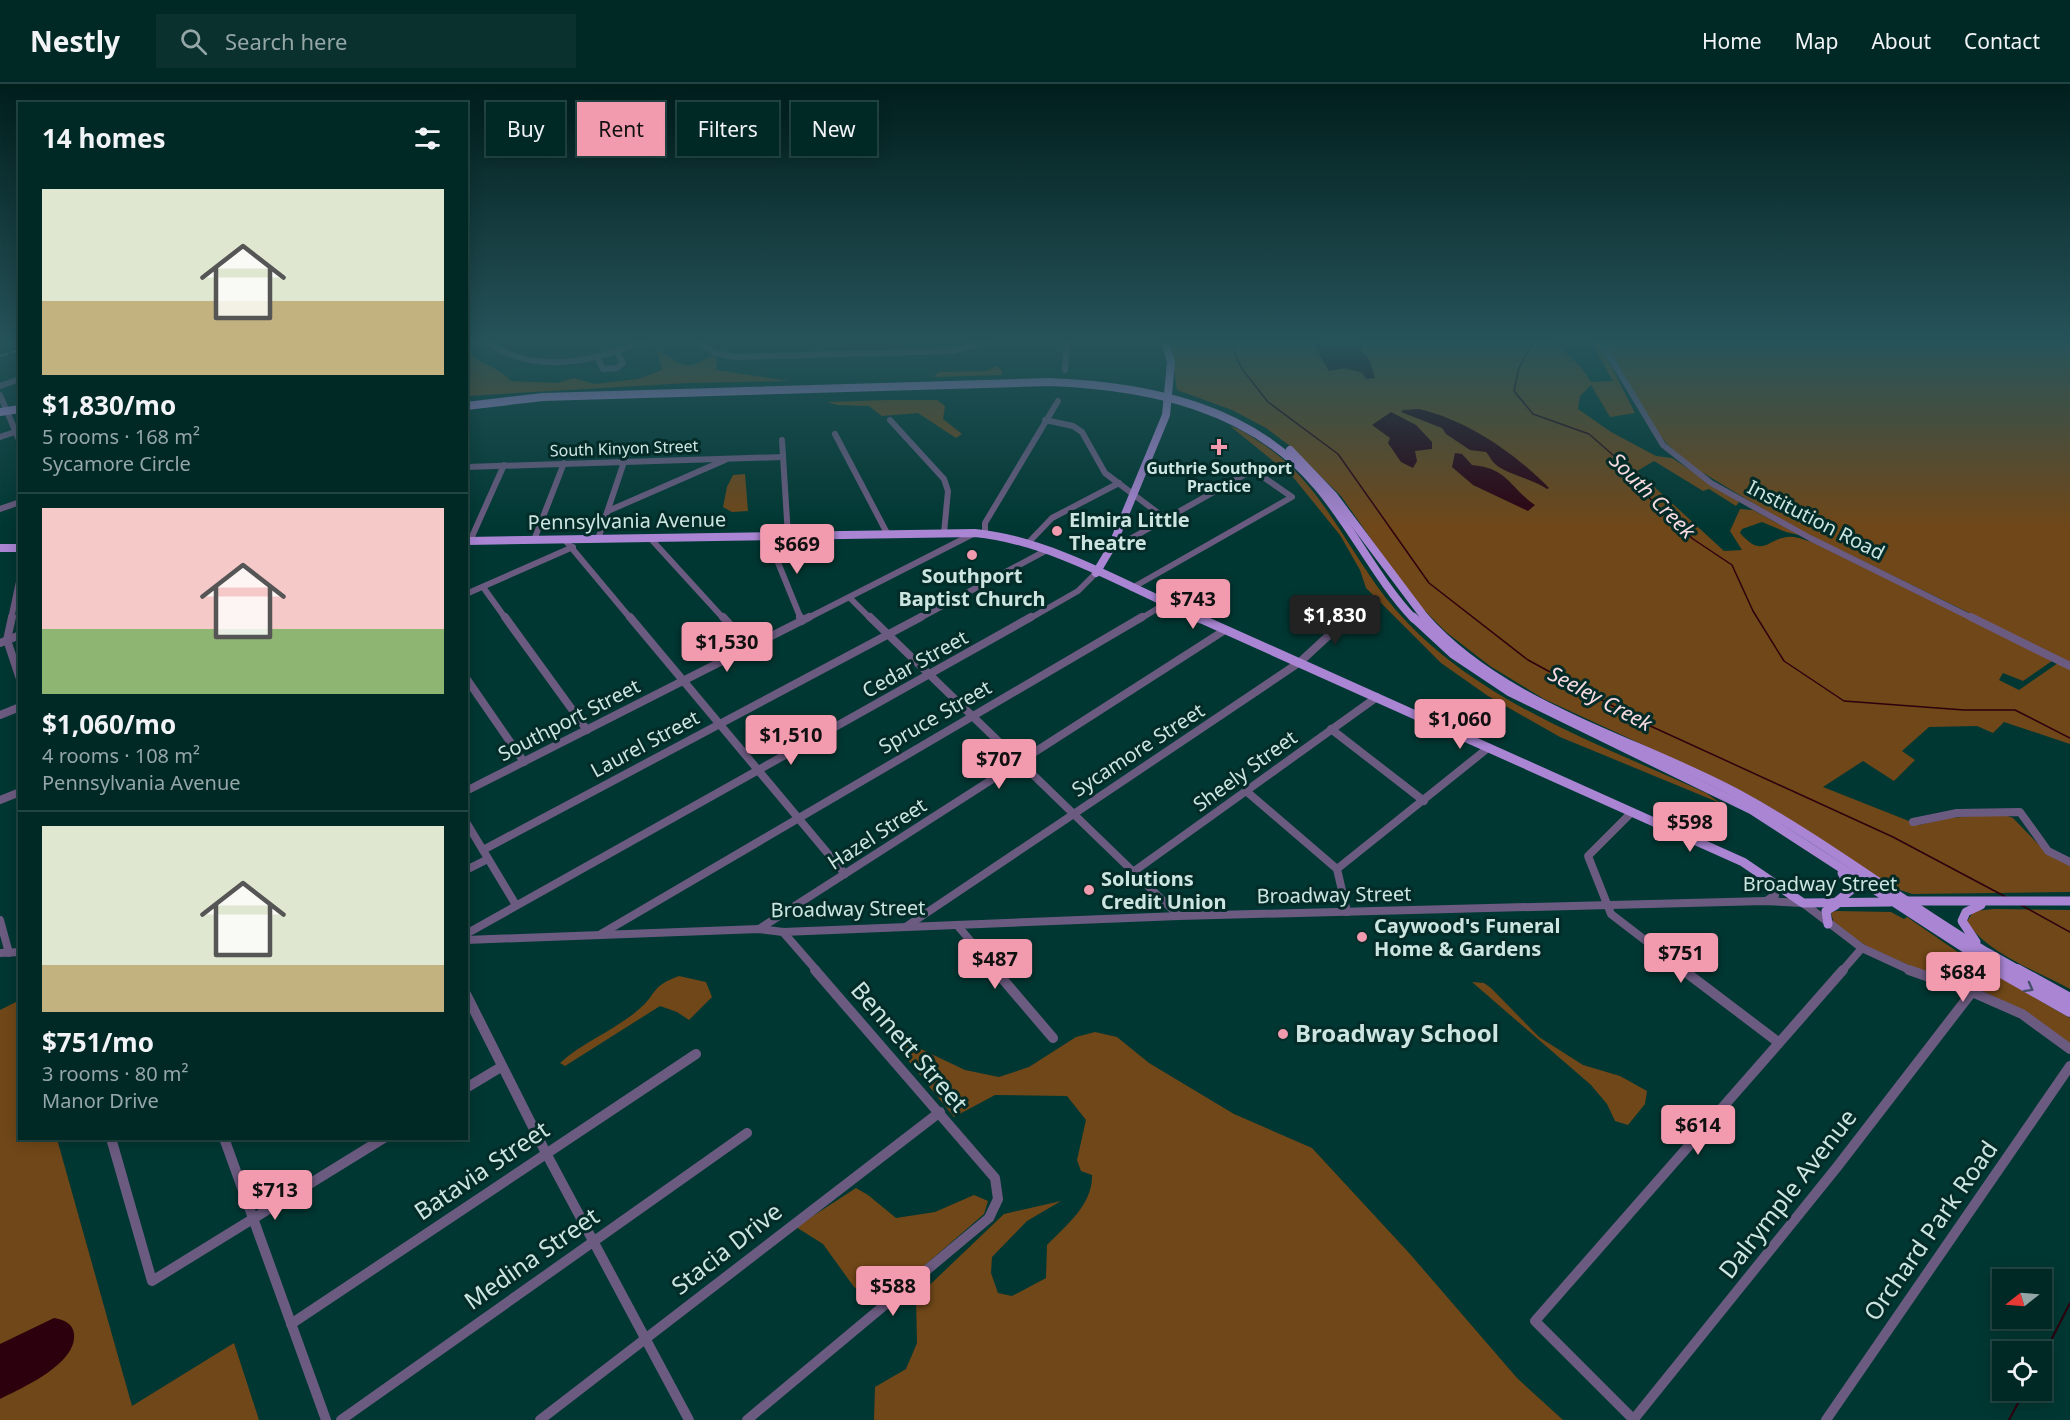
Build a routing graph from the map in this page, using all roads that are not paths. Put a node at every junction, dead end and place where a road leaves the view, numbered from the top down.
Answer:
1 (1055, 404) edge
2 (1168, 404) edge
3 (1193, 404) edge
4 (1196, 404) edge
5 (1639, 404) edge
6 (18, 407) edge
7 (3, 409) edge
8 (890, 420) dead end
9 (1045, 420) junction
10 (18, 432) edge
11 (835, 434) dead end
12 (0, 437) edge
13 (782, 440) dead end
14 (783, 457) junction
15 (729, 459) junction
16 (624, 462) junction
17 (564, 463) junction
18 (504, 465) junction
19 (468, 467) edge
20 (1119, 483) junction
21 (1134, 494) junction
22 (18, 503) edge
23 (0, 509) edge
24 (608, 511) junction
25 (1166, 519) junction
26 (975, 532) junction
27 (985, 532) junction
28 (944, 533) junction
29 (888, 535) junction
30 (788, 536) junction
31 (650, 538) junction
32 (768, 538) junction
33 (598, 539) junction
34 (534, 540) junction
35 (565, 540) junction
36 (468, 541) edge
37 (1114, 541) junction
38 (1029, 542) junction
39 (573, 547) junction
40 (0, 548) edge
41 (18, 548) edge
42 (1047, 550) junction
43 (1104, 559) junction
44 (1076, 564) junction
45 (1096, 573) junction
46 (18, 585) edge
47 (483, 587) junction
48 (1132, 588) junction
49 (468, 593) edge
50 (850, 598) junction
51 (1165, 604) junction
52 (1359, 614) dead end
53 (802, 621) junction
54 (1225, 630) junction
55 (888, 635) junction
56 (18, 636) edge
57 (3, 641) edge
58 (750, 647) junction
59 (1300, 662) junction
60 (2070, 666) edge
61 (18, 675) edge
62 (930, 675) junction
63 (684, 680) junction
64 (468, 681) edge
65 (1377, 697) junction
66 (18, 708) edge
67 (0, 715) edge
68 (972, 716) junction
69 (719, 723) junction
70 (1331, 729) junction
71 (586, 730) junction
72 (1488, 747) junction
73 (524, 762) junction
74 (1018, 762) junction
75 (757, 769) junction
76 (468, 790) edge
77 (1245, 791) junction
78 (18, 793) edge
79 (0, 801) edge
80 (1424, 801) junction
81 (1632, 812) junction
82 (1072, 813) junction
83 (799, 818) junction
84 (1913, 822) dead end
85 (468, 825) edge
86 (483, 850) junction
87 (488, 859) junction
88 (1833, 862) junction
89 (2070, 862) edge
90 (468, 869) edge
91 (1338, 869) junction
92 (1133, 872) junction
93 (1760, 873) junction
94 (845, 874) junction
95 (1765, 901) junction
96 (1905, 901) junction
97 (2065, 901) edge
98 (1890, 902) junction
99 (1803, 903) junction
100 (1986, 903) junction
101 (1837, 904) junction
102 (516, 905) junction
103 (1608, 907) junction
104 (1347, 912) junction
105 (1179, 916) junction
106 (0, 921) edge
107 (1828, 924) junction
108 (957, 925) junction
109 (906, 926) junction
110 (759, 929) junction
111 (783, 932) junction
112 (468, 933) edge
113 (600, 934) junction
114 (468, 940) edge
115 (1862, 948) junction
116 (4, 953) edge
117 (1991, 955) junction
118 (1972, 992) junction
119 (468, 998) edge
120 (2069, 1008) edge
121 (1053, 1038) dead end
122 (1778, 1042) junction
123 (2070, 1049) edge
124 (696, 1054) dead end
125 (2070, 1066) edge
126 (501, 1067) junction
127 (468, 1087) edge
128 (940, 1112) junction
129 (747, 1133) dead end
130 (112, 1140) edge
131 (225, 1140) edge
132 (378, 1140) edge
133 (546, 1153) junction
134 (253, 1218) junction
135 (594, 1241) junction
136 (291, 1324) junction
137 (646, 1339) junction
138 (326, 1420) edge
139 (341, 1420) edge
140 (540, 1420) edge
141 (689, 1420) edge
142 (747, 1420) edge
143 (1634, 1420) edge
144 (1826, 1420) edge

1 - 9 street
2 - 21 main road, Cedar Street
3 - 88 main road
4 - 96 main road
5 - 60 street, Institution Road
6 - 7 main road
7 - 10 street
8 - 28 street
9 - 20 street
9 - 27 street
10 - 12 street
11 - 29 street
13 - 14 street
14 - 15 street, South Kinyon Street
14 - 30 street
15 - 16 street, South Kinyon Street
15 - 24 street
16 - 17 street, South Kinyon Street
16 - 24 street
17 - 18 street, South Kinyon Street
17 - 34 street
18 - 19 street, South Kinyon Street
18 - 36 street
20 - 21 street
20 - 38 street
21 - 25 street
21 - 37 main road, Cedar Street
22 - 23 street
24 - 33 street
25 - 37 street
25 - 48 street
26 - 27 main road, Pennsylvania Avenue
26 - 28 main road, Pennsylvania Avenue
26 - 50 street, Southport Street
27 - 38 main road, Pennsylvania Avenue
28 - 29 main road, Pennsylvania Avenue
29 - 30 main road, Pennsylvania Avenue
30 - 32 main road, Pennsylvania Avenue
31 - 32 main road, Pennsylvania Avenue
31 - 33 main road, Pennsylvania Avenue
31 - 58 street
32 - 53 street
33 - 35 main road, Pennsylvania Avenue
34 - 35 main road, Pennsylvania Avenue
34 - 36 main road, Pennsylvania Avenue
35 - 39 street
37 - 43 main road, Cedar Street
38 - 42 main road, Pennsylvania Avenue
39 - 47 street
39 - 63 street
40 - 41 main road
42 - 44 main road, Pennsylvania Avenue
42 - 55 street, Laurel Street
43 - 44 main road
43 - 45 main road, Cedar Street
44 - 45 main road, Pennsylvania Avenue
45 - 48 main road, Pennsylvania Avenue
45 - 62 street, Cedar Street
46 - 57 street
47 - 49 street
47 - 71 street
48 - 51 main road, Pennsylvania Avenue
50 - 53 street, Southport Street
50 - 55 street
51 - 54 main road, Pennsylvania Avenue
51 - 68 street, Spruce Street
52 - 59 street, Sycamore Street
53 - 58 street, Southport Street
54 - 59 main road, Pennsylvania Avenue
54 - 74 street, Hazel Street
55 - 62 street
55 - 69 street, Laurel Street
56 - 57 street
57 - 61 street
58 - 63 street, Southport Street
59 - 65 main road, Pennsylvania Avenue
59 - 82 street, Sycamore Street
62 - 68 street
62 - 75 street, Cedar Street
63 - 69 street
63 - 71 street, Southport Street
64 - 73 street
65 - 70 street, Sheely Street
65 - 72 main road, Pennsylvania Avenue
66 - 67 street
68 - 74 street
68 - 83 street, Spruce Street
69 - 75 street
69 - 86 street, Laurel Street
70 - 77 street, Sheely Street
70 - 80 street
71 - 73 street, Southport Street
72 - 80 street
72 - 81 main road, Pennsylvania Avenue
73 - 76 street, Southport Street
74 - 82 street
74 - 94 street, Hazel Street
75 - 83 street
75 - 102 street, Cedar Street
77 - 91 street
77 - 92 street, Sheely Street
78 - 79 street
80 - 91 street
81 - 93 main road, Pennsylvania Avenue
81 - 103 street
82 - 92 street
82 - 109 street, Sycamore Street
83 - 94 street
83 - 113 street, Spruce Street
84 - 89 street
85 - 86 street
86 - 87 street
87 - 90 street
87 - 102 street
88 - 98 main road
88 - 101 main road
91 - 104 street
92 - 105 street
93 - 95 street
93 - 99 main road, Pennsylvania Avenue
94 - 110 street, Hazel Street
95 - 99 street, Broadway Street
95 - 103 street, Broadway Street
96 - 98 main road, Broadway Street
96 - 100 main road, Broadway Street
96 - 117 main road
97 - 100 main road, Broadway Street
98 - 101 main road, Broadway Street
98 -> 120 main road
99 - 101 main road, Broadway Street
99 - 107 street, Pennsylvania Avenue
100 - 117 main road
101 - 107 main road
102 - 112 street, Cedar Street
103 - 104 street, Broadway Street
103 - 122 street
104 - 105 street, Broadway Street
105 - 108 street, Broadway Street
106 - 116 street
107 - 115 street, Pennsylvania Avenue
108 - 109 street, Broadway Street
108 - 121 street
109 - 111 street, Broadway Street
110 - 111 street, Broadway Street
110 - 113 street, Broadway Street
111 - 128 street, Bennett Street
113 - 114 street, Broadway Street
115 - 118 street, Pennsylvania Avenue
115 - 122 street
117 - 120 main road
118 - 123 street, Pennsylvania Avenue
118 - 143 street, Dalrymple Avenue
119 - 126 street
122 - 143 street
124 - 133 street, Batavia Street
125 - 144 street, Orchard Park Road
126 - 127 street
126 - 133 street
128 - 137 street, Stacia Drive
128 - 142 street, Bennett Street
129 - 135 street, Medina Street
130 - 134 street
131 - 134 street
132 - 134 street
133 - 135 street
133 - 136 street, Batavia Street
134 - 136 street
135 - 137 street
135 - 139 street, Medina Street
136 - 138 street
137 - 140 street, Stacia Drive
137 - 141 street

